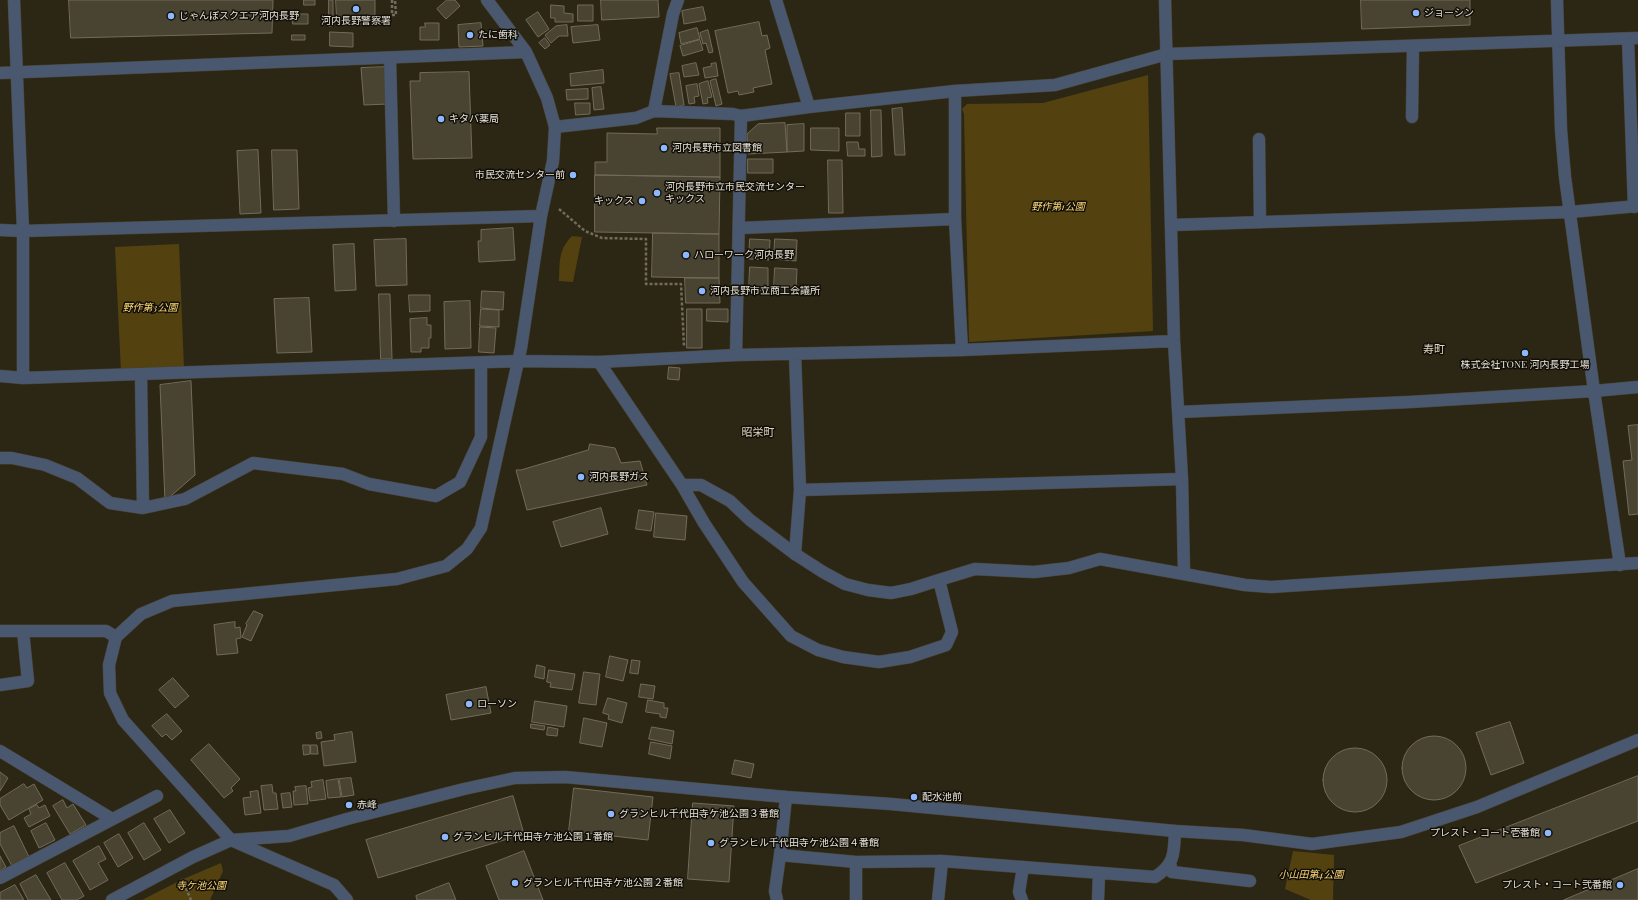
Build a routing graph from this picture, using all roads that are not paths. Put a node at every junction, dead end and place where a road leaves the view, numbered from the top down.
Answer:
1 (14, 0) edge
2 (487, 0) edge
3 (678, 0) edge
4 (776, 0) edge
5 (1165, 0) edge
6 (1557, 0) edge
7 (1633, 38) edge
8 (1558, 41) junction
9 (1413, 46) junction
10 (526, 52) junction
11 (1167, 54) junction
12 (390, 58) junction
13 (17, 72) junction
14 (0, 73) edge
15 (955, 91) junction
16 (809, 107) junction
17 (654, 111) junction
18 (741, 116) junction
19 (1412, 117) dead end
20 (555, 127) junction
21 (1259, 139) dead end
22 (1636, 207) edge
23 (1570, 212) junction
24 (542, 216) junction
25 (955, 218) junction
26 (394, 221) junction
27 (1260, 222) junction
28 (1172, 225) junction
29 (740, 228) junction
30 (0, 230) edge
31 (23, 231) junction
32 (1174, 341) junction
33 (962, 350) junction
34 (795, 354) junction
35 (736, 355) junction
36 (519, 361) junction
37 (599, 362) junction
38 (481, 363) junction
39 (141, 375) junction
40 (0, 376) edge
41 (23, 378) junction
42 (1638, 387) edge
43 (1594, 391) junction
44 (1179, 412) junction
45 (0, 458) edge
46 (1182, 479) junction
47 (682, 485) junction
48 (800, 490) junction
49 (143, 508) junction
50 (795, 554) junction
51 (1638, 563) edge
52 (1620, 564) junction
53 (1184, 573) junction
54 (939, 580) junction
55 (0, 631) edge
56 (23, 631) junction
57 (116, 637) junction
58 (0, 686) edge
59 (1638, 740) edge
60 (0, 751) edge
61 (157, 796) dead end
62 (786, 797) junction
63 (112, 819) junction
64 (1175, 831) junction
65 (231, 840) junction
66 (780, 855) junction
67 (942, 861) junction
68 (856, 862) junction
69 (1170, 863) junction
70 (1022, 867) junction
71 (1099, 873) junction
72 (0, 878) edge
73 (1250, 881) dead end
74 (112, 900) edge
75 (347, 900) edge
76 (777, 900) edge
77 (856, 900) edge
78 (938, 900) edge
79 (1022, 900) edge
80 (1098, 900) edge

1 - 13 street
2 - 10 street
3 - 17 street
4 - 16 street
5 - 11 street
6 - 8 street
7 - 8 street
7 - 22 street
8 - 9 street
8 - 23 street
9 - 11 street
9 - 19 street
10 - 12 street
10 - 20 street
11 - 15 street
11 - 28 street
12 - 13 street
12 - 26 street
13 - 14 street
13 - 31 street
15 - 16 street
15 - 25 street
16 - 18 street
17 - 18 street
17 - 20 street
18 - 29 street
20 - 24 street
21 - 27 street
22 - 23 street
23 - 27 street
23 - 43 street
24 - 26 street
24 - 36 street
25 - 29 street
25 - 33 street
26 - 31 street
27 - 28 street
28 - 32 street
29 - 35 street
30 - 31 street
31 - 41 street
32 - 33 street
32 - 44 street
33 - 34 street
34 - 35 street
34 - 48 street
35 - 37 street
36 - 37 street
36 - 38 street
36 - 57 street
37 - 47 street
38 - 39 street
38 - 49 street
39 - 41 street
39 - 49 street
40 - 41 street
42 - 43 street
43 - 44 street
43 - 52 street
44 - 46 street
45 - 49 street
46 - 48 street
46 - 53 street
47 - 50 street
47 - 54 street
48 - 50 street
50 - 54 street
51 - 52 street
52 - 53 street
53 - 54 street
55 - 56 street
56 - 57 street
56 - 58 street
57 - 65 street
59 - 64 street
60 - 63 street
61 - 63 street
62 - 64 street
62 - 65 street
62 - 66 street
63 - 72 street
64 - 69 street
65 - 74 street
65 - 75 street
66 - 68 street
66 - 76 street
67 - 68 street
67 - 70 street
67 - 78 street
68 - 77 street
69 - 71 street
69 - 73 street
70 - 71 street
70 - 79 street
71 - 80 street

